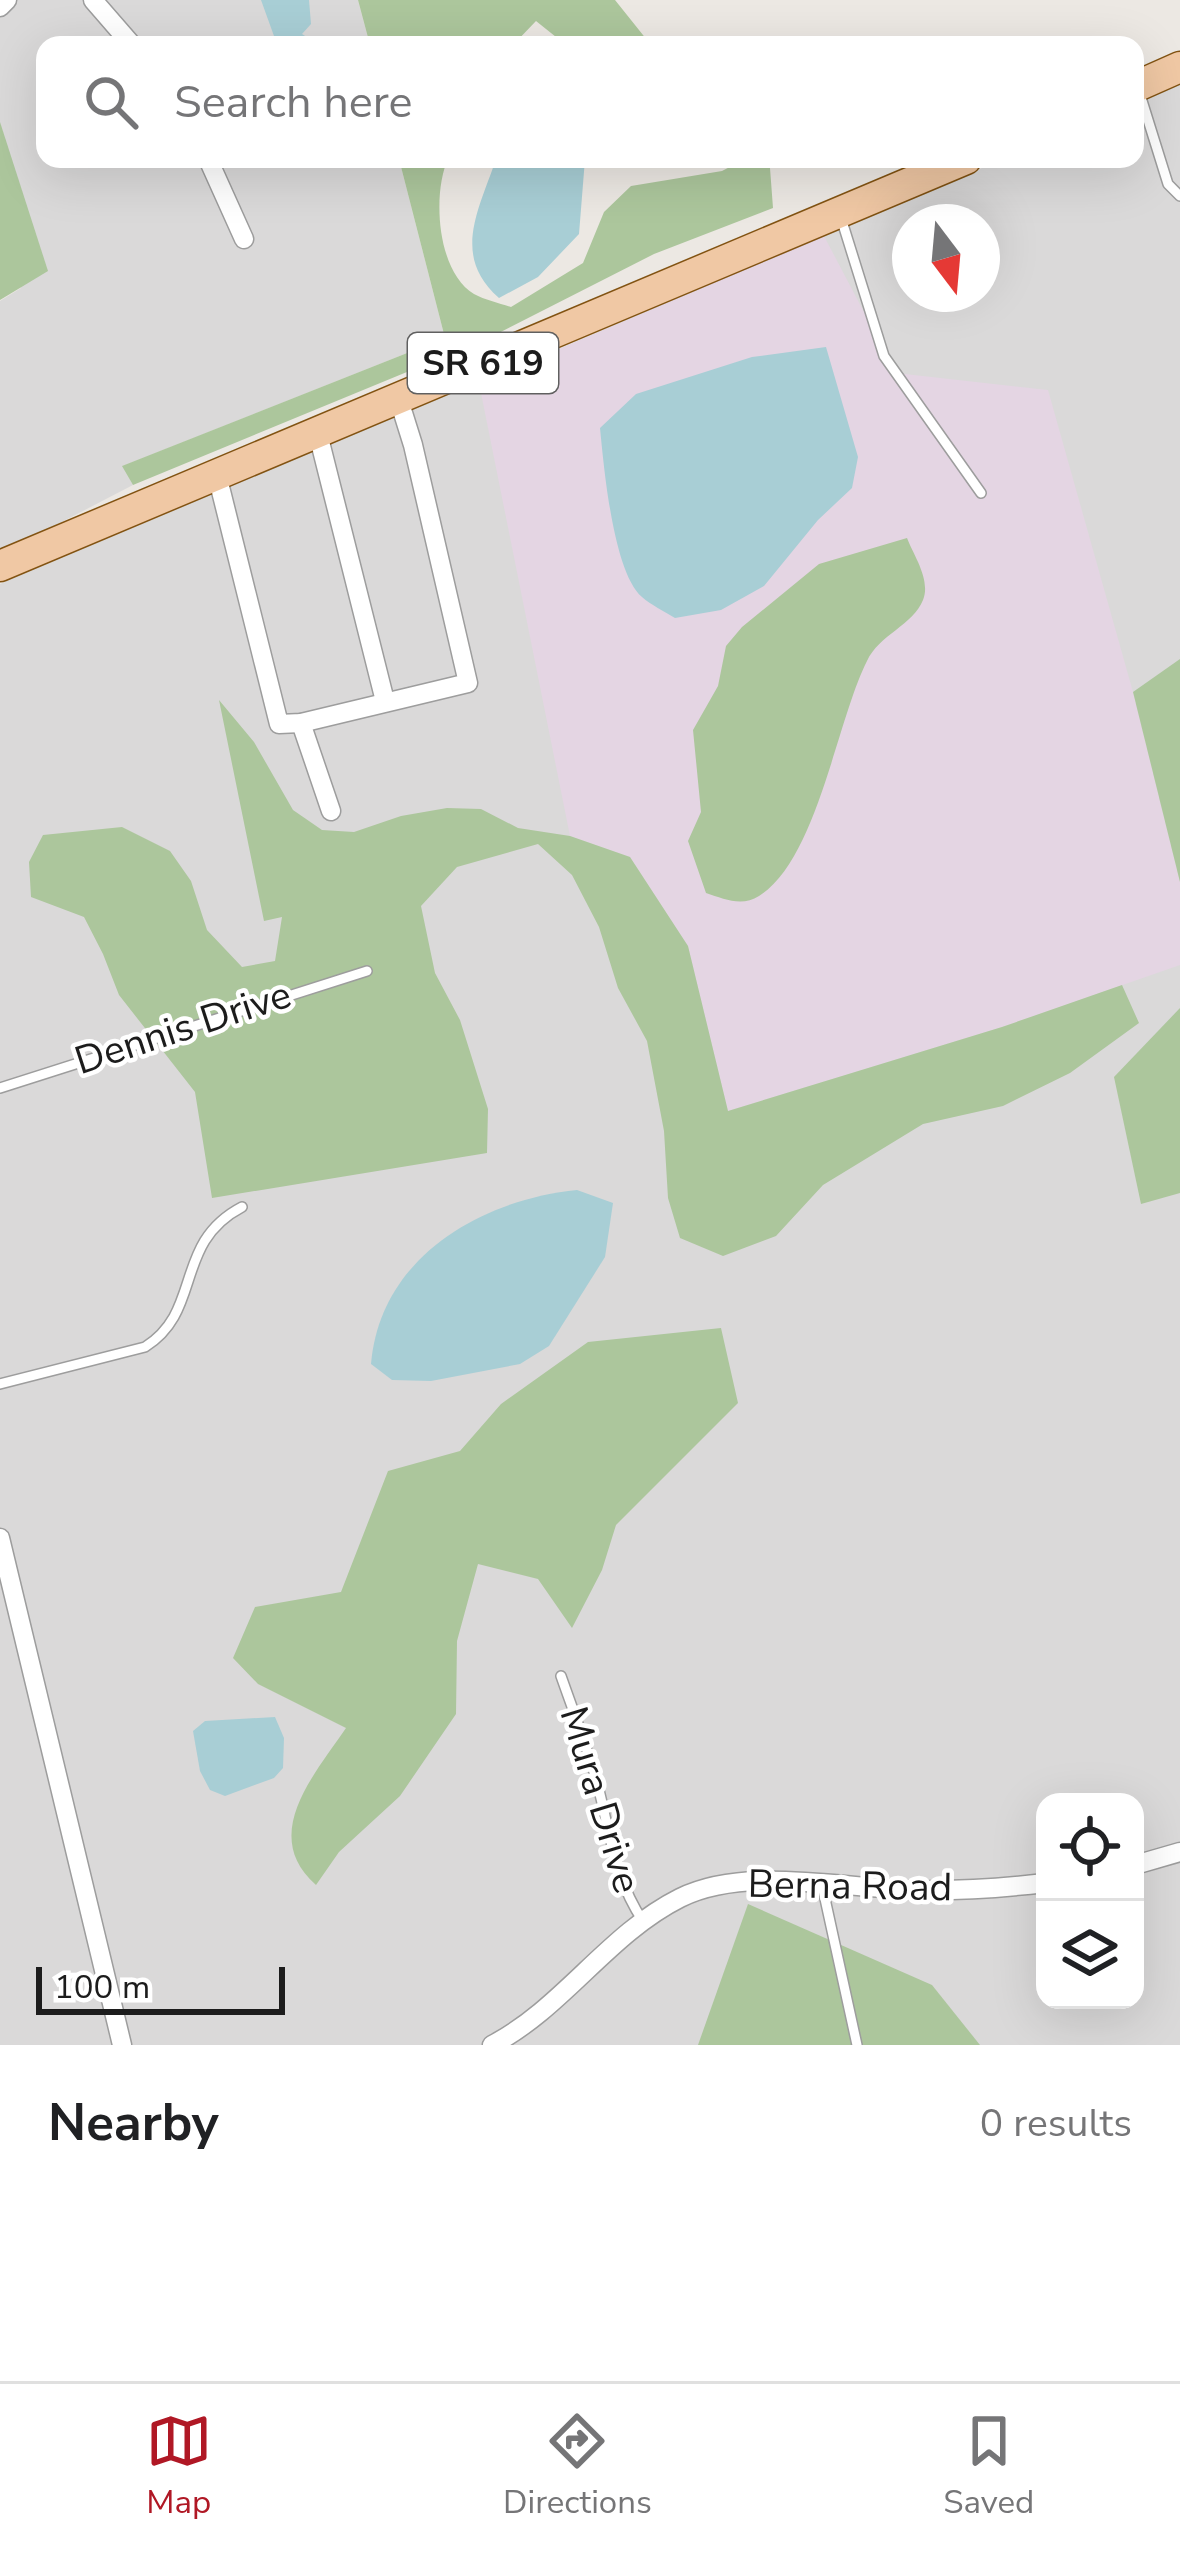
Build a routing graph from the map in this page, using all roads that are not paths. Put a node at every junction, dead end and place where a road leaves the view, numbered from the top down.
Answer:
1 (7, 0) edge
2 (93, 0) edge
3 (0, 7) edge
4 (124, 36) edge
5 (1180, 68) edge
6 (1144, 83) edge
7 (1144, 110) edge
8 (212, 168) edge
9 (945, 168) edge
10 (1180, 196) edge
11 (839, 213) junction
12 (244, 239) dead end
13 (398, 397) junction
14 (318, 434) junction
15 (217, 476) junction
16 (981, 493) dead end
17 (0, 566) edge
18 (385, 701) junction
19 (301, 723) junction
20 (331, 811) dead end
21 (367, 971) dead end
22 (0, 1088) edge
23 (242, 1208) dead end
24 (0, 1384) edge
25 (0, 1538) edge
26 (561, 1676) dead end
27 (1180, 1852) edge
28 (1144, 1862) edge
29 (1036, 1883) edge
30 (821, 1885) junction
31 (643, 1921) junction
32 (122, 2045) edge
33 (492, 2045) edge
34 (857, 2045) edge

1 - 3 street
2 - 4 street
5 - 6 main road
7 - 10 lane
8 - 12 street
9 - 11 main road, SR 619
11 - 13 main road, SR 619
11 - 16 lane
13 - 14 main road, SR 619
13 - 18 street
14 - 15 main road, SR 619
14 - 18 street
15 - 17 main road, SR 619
15 - 19 street
18 - 19 street
19 - 20 street
21 - 22 lane, Dennis Drive
23 - 24 lane
25 - 32 street
26 - 31 lane, Mura Drive
27 - 28 street
29 - 30 street, Berna Road
30 - 31 street, Berna Road
30 - 34 lane
31 - 33 street, Berna Road

